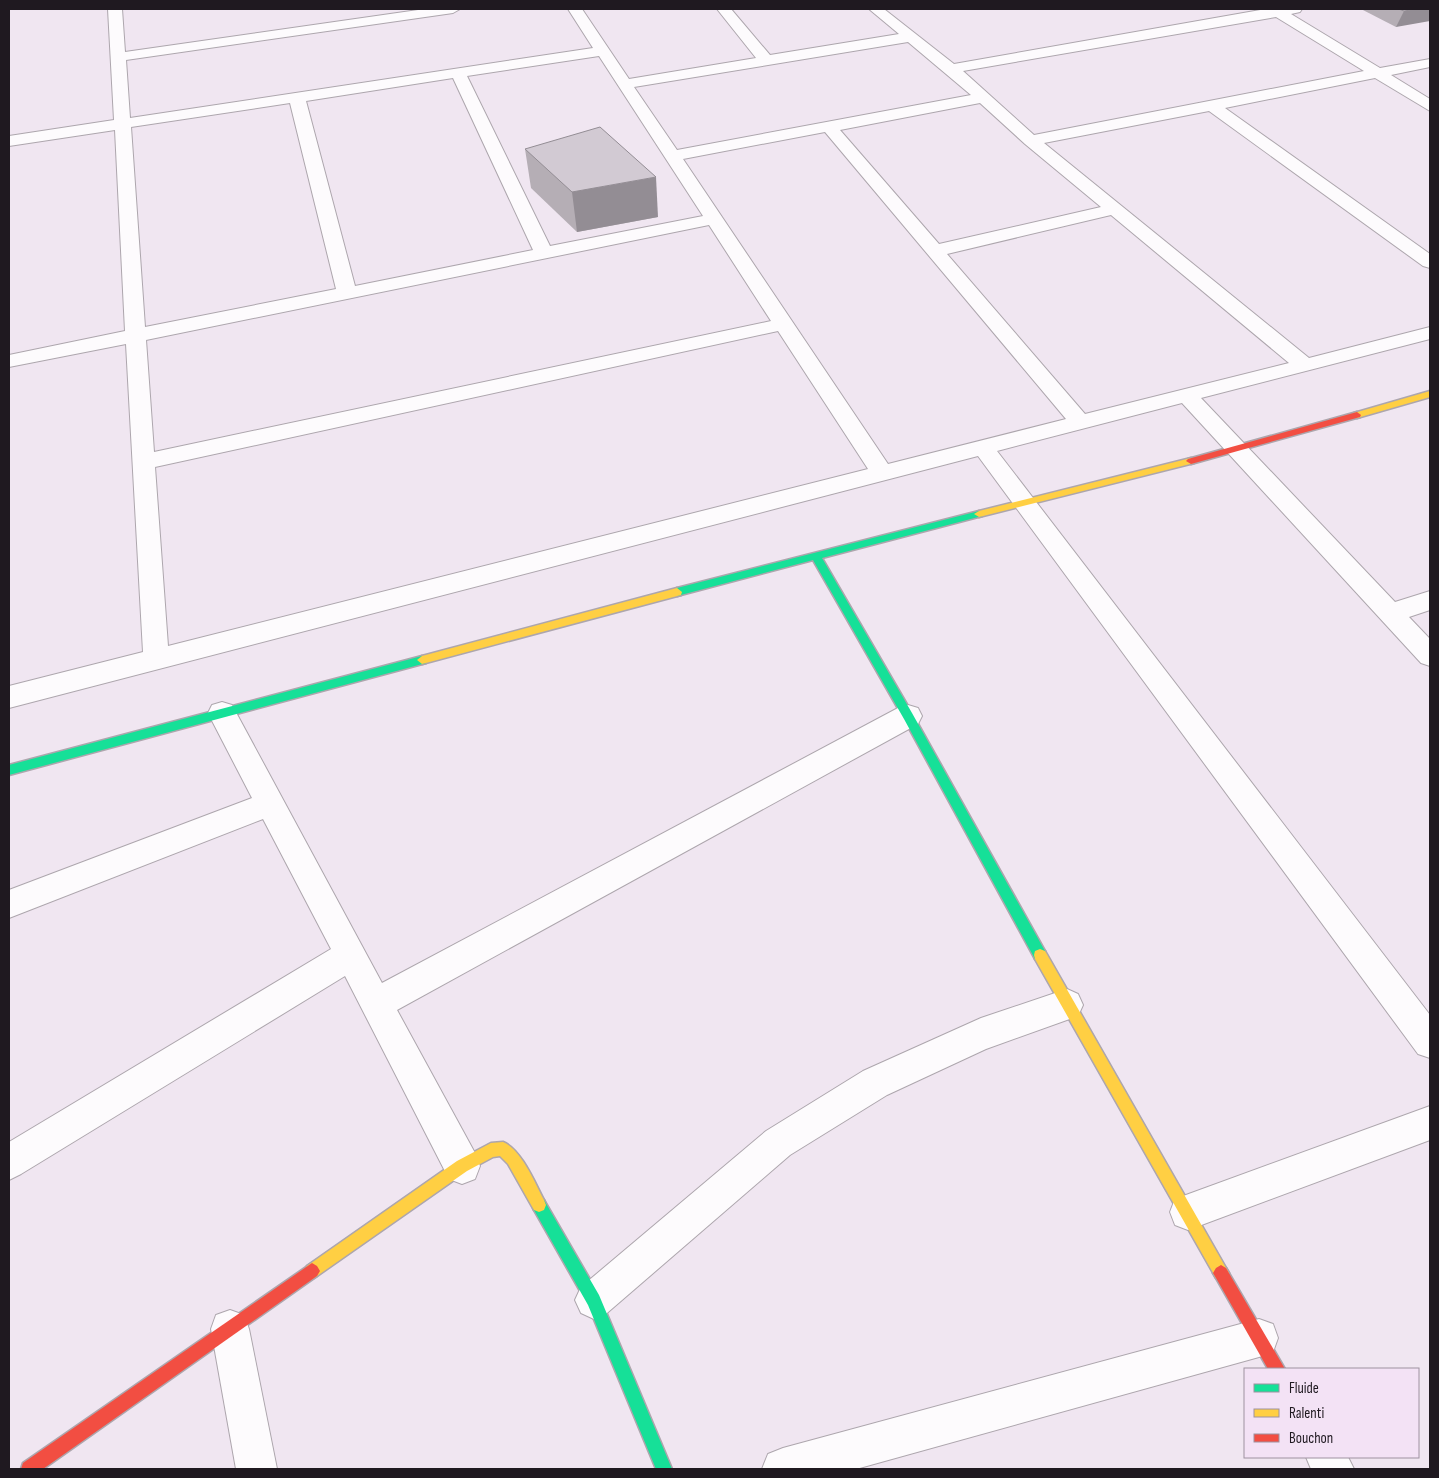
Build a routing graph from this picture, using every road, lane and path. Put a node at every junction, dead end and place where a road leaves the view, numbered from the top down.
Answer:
1 (115, 9) edge
2 (453, 9) edge
3 (575, 9) edge
4 (724, 9) edge
5 (876, 9) edge
6 (1295, 9) edge
7 (1275, 10) edge
8 (910, 37) junction
9 (603, 51) junction
10 (118, 57) junction
11 (766, 60) junction
12 (1430, 63) edge
13 (951, 69) junction
14 (458, 73) junction
15 (1377, 73) junction
16 (624, 84) junction
17 (297, 98) junction
18 (983, 98) junction
19 (1212, 106) junction
20 (1430, 106) edge
21 (122, 124) junction
22 (829, 127) junction
23 (9, 141) edge
24 (1031, 141) junction
25 (672, 156) junction
26 (1114, 209) junction
27 (714, 219) junction
28 (934, 250) junction
29 (544, 253) junction
30 (1430, 262) edge
31 (347, 293) junction
32 (784, 324) junction
33 (1430, 333) edge
34 (136, 335) junction
35 (9, 361) edge
36 (1305, 366) junction
37 (1430, 394) edge
38 (1188, 396) junction
39 (1081, 423) junction
40 (983, 448) junction
41 (1237, 450) junction
42 (144, 462) junction
43 (883, 474) junction
44 (1024, 502) junction
45 (815, 556) junction
46 (1430, 600) edge
47 (1390, 614) junction
48 (1430, 656) edge
49 (156, 659) junction
50 (9, 697) edge
51 (222, 713) junction
52 (908, 716) junction
53 (9, 770) edge
54 (270, 804) junction
55 (9, 904) edge
56 (350, 955) junction
57 (376, 1004) junction
58 (1067, 1005) junction
59 (1430, 1042) edge
60 (1430, 1123) edge
61 (9, 1162) edge
62 (462, 1166) junction
63 (1188, 1212) junction
64 (594, 1300) junction
65 (230, 1329) junction
66 (1268, 1354) edge
67 (1327, 1458) edge
68 (29, 1469) edge
69 (257, 1469) edge
70 (664, 1469) edge
71 (782, 1469) edge
72 (1333, 1469) edge

1 - 10 street
2 - 10 street
3 - 9 street
4 - 11 street
5 - 8 street
6 - 7 street
7 - 13 street
7 - 15 street
8 - 11 street
8 - 13 street
9 - 14 street
9 - 16 street
10 - 21 street
11 - 16 street
12 - 15 street
13 - 18 street
14 - 17 street
14 - 29 street
15 - 19 street
15 - 20 street
16 - 25 street
17 - 21 street
17 - 31 street
18 - 22 street
18 - 24 street
19 - 24 street
19 - 30 street
21 - 23 street
21 - 34 street
22 - 25 street
22 - 28 street
24 - 26 street
25 - 27 street
26 - 28 street
26 - 36 street
27 - 29 street
27 - 32 street
28 - 39 street
29 - 31 street
31 - 34 street
32 - 42 street
32 - 43 street
33 - 36 street
34 - 35 street
34 - 42 street
36 - 38 street
37 - 41 street
38 - 39 street
38 - 41 street
39 - 40 street
40 - 43 street
40 - 44 street
41 - 44 street
41 - 47 street
42 - 49 street
43 - 49 street
44 - 45 street
44 - 59 street
45 - 51 street
45 - 52 street
46 - 47 street
47 - 48 street
49 - 50 street
51 - 53 street
51 - 54 street
52 - 57 street
52 - 58 street
54 - 55 street
54 - 56 street
56 - 57 street
56 - 61 street
57 - 62 street
58 - 63 street
58 - 64 street
60 - 63 street
62 - 64 street
62 - 65 street
63 - 66 street
64 - 70 street
65 - 68 street
65 - 69 street
66 - 71 street
67 - 72 street

